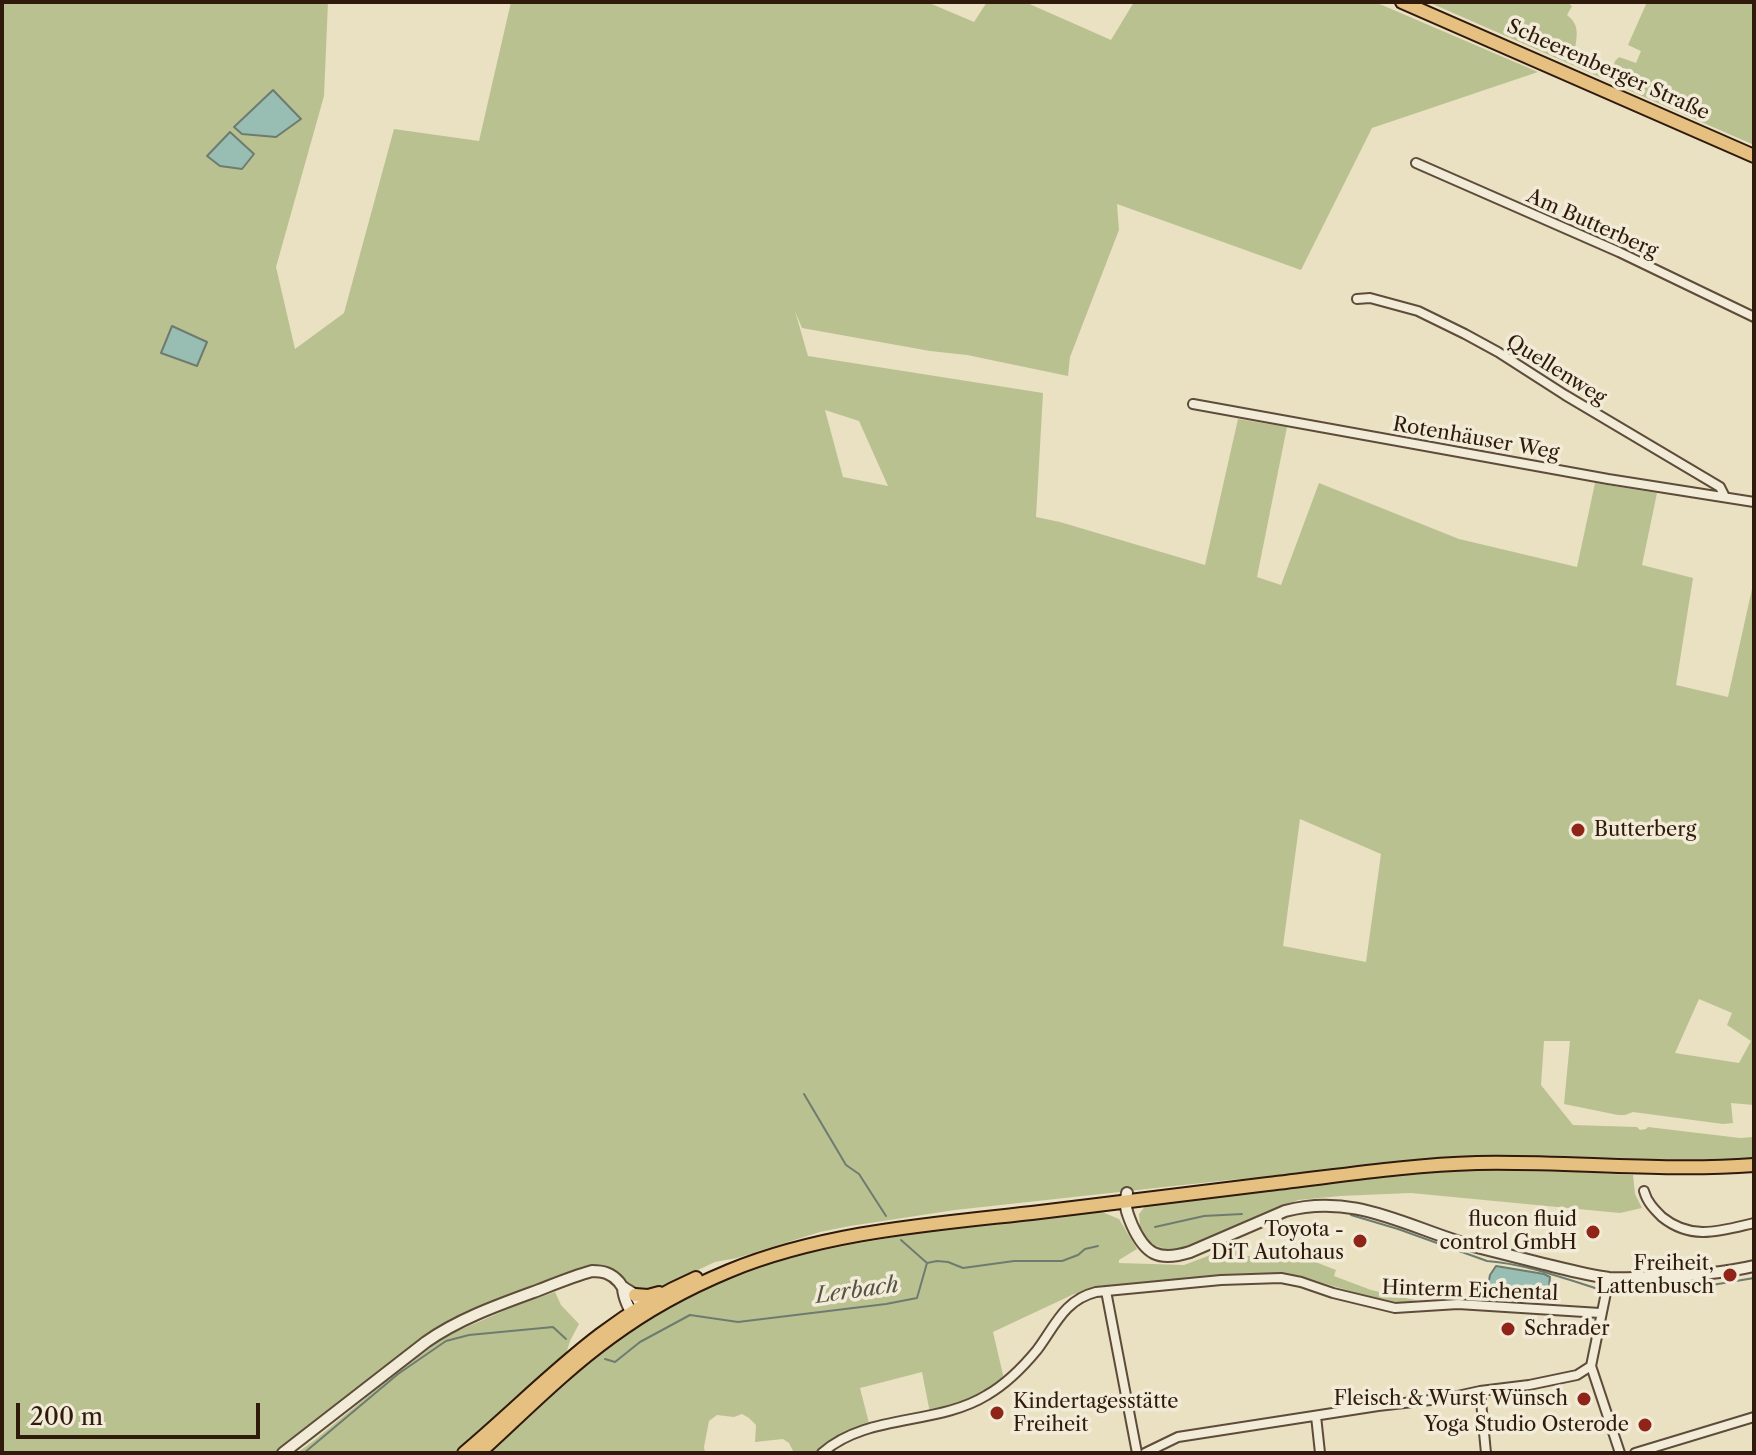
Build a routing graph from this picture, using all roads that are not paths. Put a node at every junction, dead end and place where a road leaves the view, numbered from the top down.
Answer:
1 (1402, 2) edge
2 (1754, 156) edge
3 (1416, 163) dead end
4 (1357, 299) dead end
5 (1754, 317) edge
6 (1193, 404) dead end
7 (1725, 497) junction
8 (1754, 502) edge
9 (1754, 1165) edge
10 (1644, 1191) dead end
11 (1127, 1198) junction
12 (1754, 1223) edge
13 (1754, 1266) edge
14 (1609, 1278) junction
15 (623, 1287) junction
16 (1106, 1291) junction
17 (637, 1309) junction
18 (1600, 1313) junction
19 (1591, 1366) junction
20 (1480, 1391) junction
21 (1316, 1416) junction
22 (1754, 1417) edge
23 (1159, 1449) edge
24 (283, 1453) edge
25 (464, 1453) edge
26 (479, 1453) edge
27 (822, 1453) edge
28 (1137, 1453) edge
29 (1145, 1453) edge
30 (1320, 1453) edge
31 (1486, 1453) edge
32 (1620, 1453) edge
33 (1635, 1453) edge

1 - 2 main road, Scheerenberger Straße
3 - 5 street, Am Butterberg
4 - 7 street, Quellenweg
6 - 7 street, Rotenhäuser Weg
7 - 8 street, Rotenhäuser Weg
9 - 11 main road
10 - 12 street
11 - 14 street
11 - 17 main road
11 - 17 main road
13 - 14 street
14 - 18 street
15 - 17 street
15 - 17 street
15 - 24 street
16 - 18 street, Hinterm Eichental
16 - 27 street, Hinterm Eichental
16 - 28 street
17 - 25 main road
17 - 26 main road
18 - 19 street
19 - 20 street
19 - 32 street
20 - 21 street
20 - 31 street
21 - 23 street
21 - 30 street
22 - 33 street
23 - 29 street

